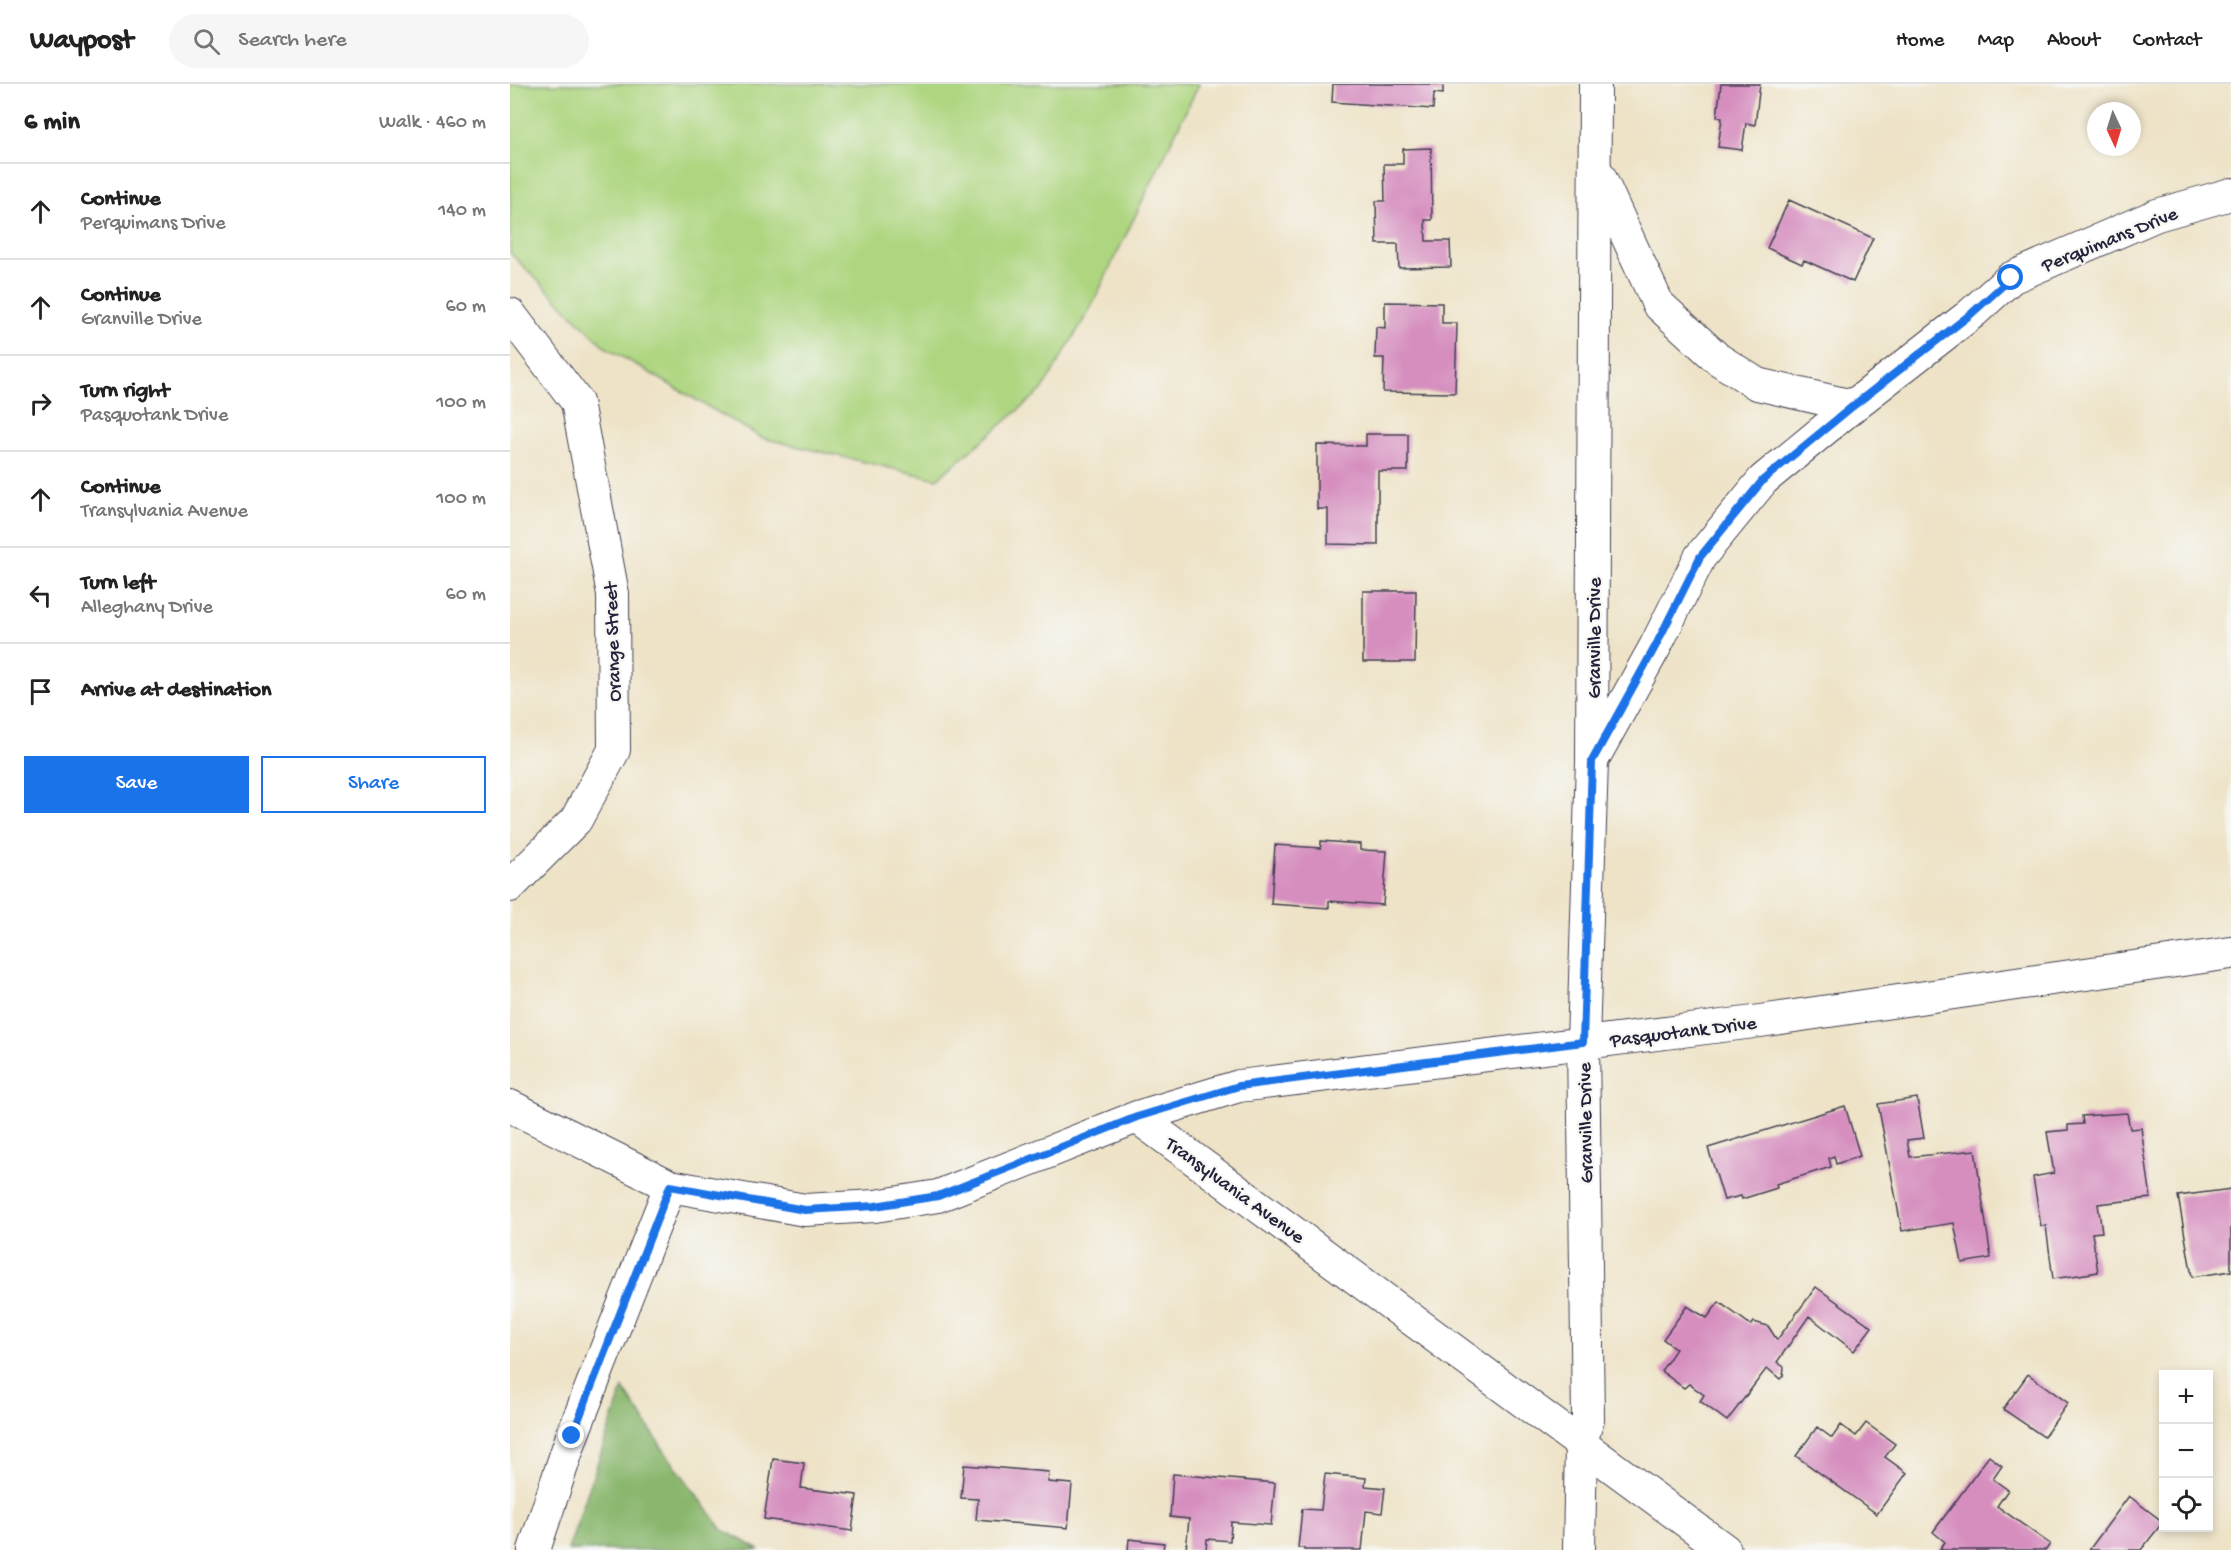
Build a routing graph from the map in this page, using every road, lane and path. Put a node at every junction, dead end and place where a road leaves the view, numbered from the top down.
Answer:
1 (1595, 84) edge
2 (1594, 165) junction
3 (2231, 194) edge
4 (510, 314) edge
5 (1853, 406) junction
6 (1592, 761) junction
7 (510, 886) edge
8 (2231, 953) edge
9 (1583, 1042) junction
10 (510, 1106) edge
11 (1137, 1117) junction
12 (670, 1186) junction
13 (1581, 1443) junction
14 (534, 1550) edge
15 (1579, 1550) edge
16 (1725, 1550) edge

1 - 2 street, Granville Drive
2 - 5 street
2 - 6 street, Granville Drive
3 - 5 street, Perquimans Drive
4 - 7 street, Orange Street
5 - 6 street, Perquimans Drive
6 - 9 street, Granville Drive
8 - 9 street, Pasquotank Drive
9 - 11 street, Pasquotank Drive
9 - 13 street, Granville Drive
10 - 12 street
11 - 12 street
11 - 13 street, Transylvania Avenue
12 - 14 street
13 - 15 street, Granville Drive
13 - 16 street, Transylvania Avenue

